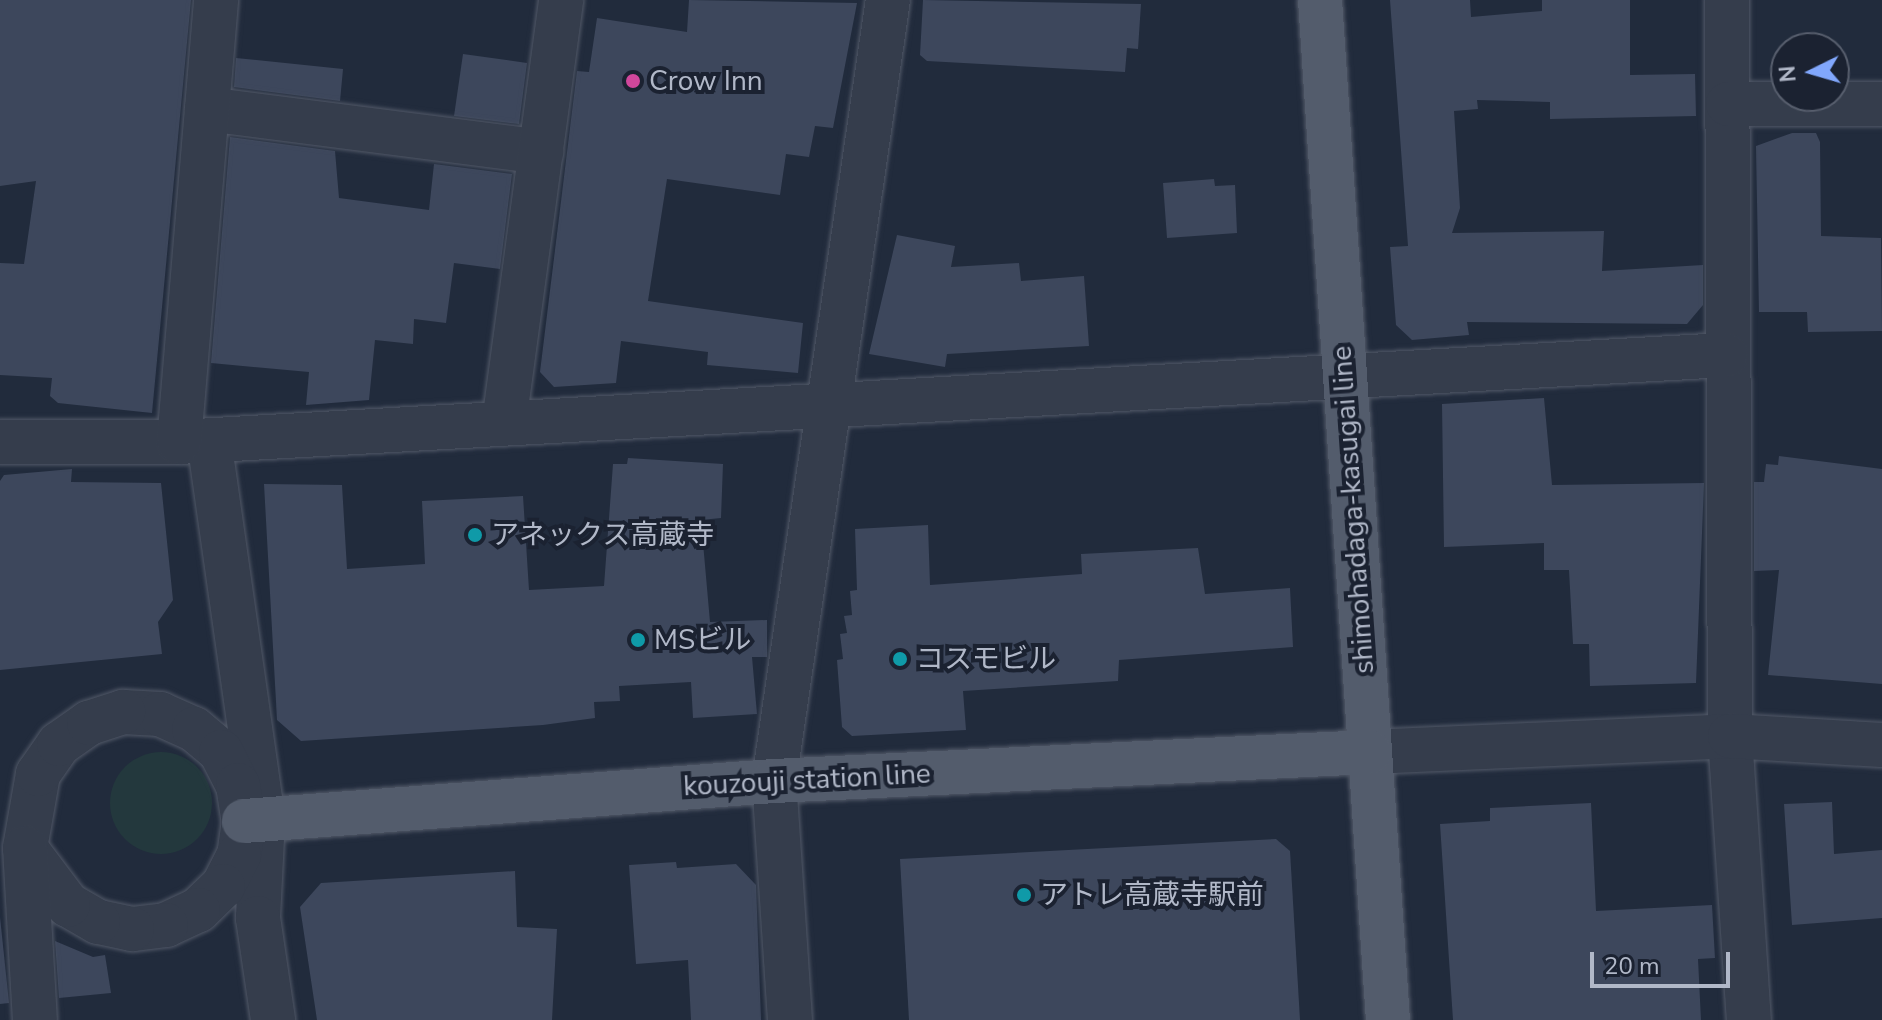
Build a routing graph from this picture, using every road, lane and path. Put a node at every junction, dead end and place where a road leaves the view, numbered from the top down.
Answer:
1 (216, 0) edge
2 (561, 0) edge
3 (888, 0) edge
4 (1320, 0) edge
5 (1727, 0) edge
6 (1728, 104) junction
7 (1882, 104) edge
8 (207, 109) junction
9 (541, 152) junction
10 (1726, 355) junction
11 (1344, 377) junction
12 (832, 407) junction
13 (504, 423) junction
14 (194, 441) junction
15 (0, 442) edge
16 (1730, 736) junction
17 (1882, 745) edge
18 (1369, 752) junction
19 (774, 781) junction
20 (254, 819) junction
21 (25, 848) junction
22 (35, 1020) edge
23 (273, 1020) edge
24 (790, 1020) edge
25 (1388, 1020) edge
26 (1749, 1020) edge

1 - 8 street
2 - 9 street
3 - 12 street
4 - 11 main road, shimohadaga-kasugai line
5 - 6 street
6 - 7 street
6 - 10 street
8 - 9 street
8 - 14 street
9 - 13 street
10 - 11 street
10 - 16 street
11 - 12 street
11 - 18 main road, shimohadaga-kasugai line
12 - 13 street
12 - 19 street
13 - 14 street
14 - 15 street
14 - 20 street
16 - 17 street
16 - 18 street
16 - 26 street
18 - 19 main road, kouzouji station line
18 - 25 main road, shimohadaga-kasugai line
19 - 20 main road, kouzouji station line
19 - 24 street
20 - 21 street
20 - 21 street
20 - 23 street
21 - 22 street

